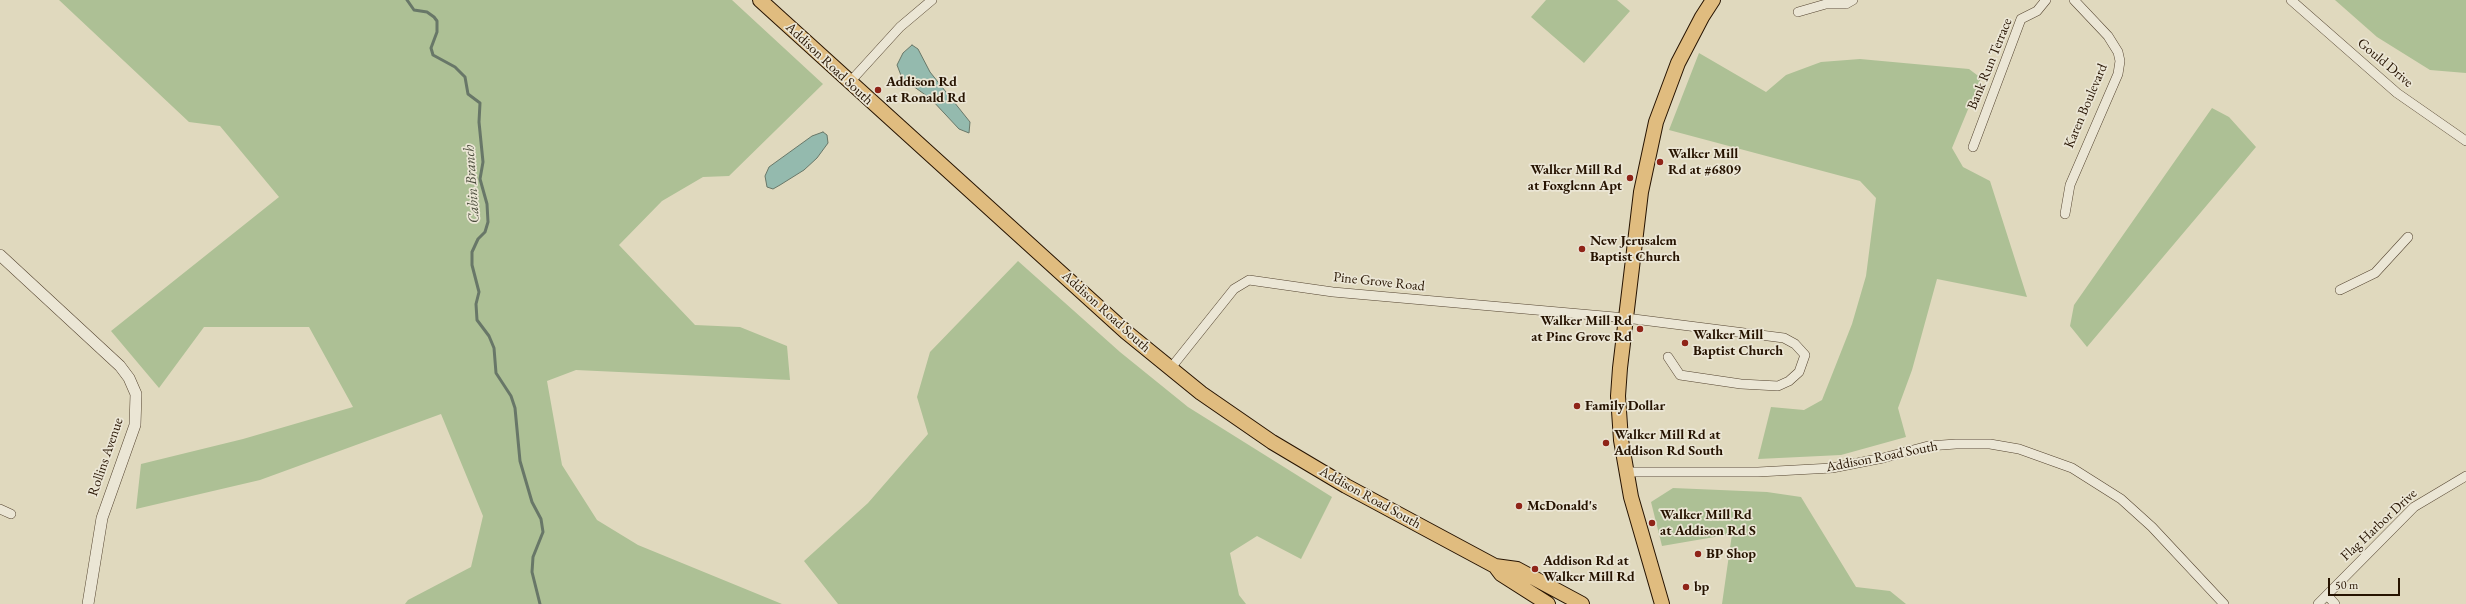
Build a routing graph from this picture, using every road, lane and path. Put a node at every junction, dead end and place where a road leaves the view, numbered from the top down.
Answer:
1 (760, 0) edge
2 (932, 0) edge
3 (1714, 0) edge
4 (1853, 0) edge
5 (2046, 0) edge
6 (2074, 0) edge
7 (2291, 0) edge
8 (1798, 12) dead end
9 (849, 83) junction
10 (2466, 141) edge
11 (1973, 147) dead end
12 (2065, 214) dead end
13 (2408, 238) dead end
14 (0, 255) edge
15 (2340, 290) dead end
16 (1626, 318) junction
17 (1668, 357) dead end
18 (1170, 369) junction
19 (1626, 472) junction
20 (2466, 476) edge
21 (0, 509) edge
22 (11, 514) dead end
23 (1495, 566) junction
24 (2327, 595) junction
25 (88, 604) edge
26 (1548, 604) edge
27 (1582, 604) edge
28 (1662, 604) edge
29 (2224, 604) edge
30 (2318, 604) edge
31 (2335, 604) edge

1 - 9 main road, Addison Road South
2 - 9 street
3 - 16 main road
4 - 8 street
5 - 11 street, Bank Run Terrace
6 - 12 street, Karen Boulevard
7 - 10 street, Gould Drive
9 - 18 main road, Addison Road South
13 - 15 street
14 - 25 street, Rollins Avenue
16 - 17 street, Pine Grove Road
16 - 18 street, Pine Grove Road
16 - 19 main road
18 - 23 main road, Addison Road South
19 - 28 main road
19 - 29 street, Addison Road South
20 - 24 street, Flag Harbor Drive
21 - 22 street
23 - 26 main road, Addison Road South
23 - 27 main road, Addison Road South
24 - 30 street, Flag Harbor Drive
24 - 31 street

